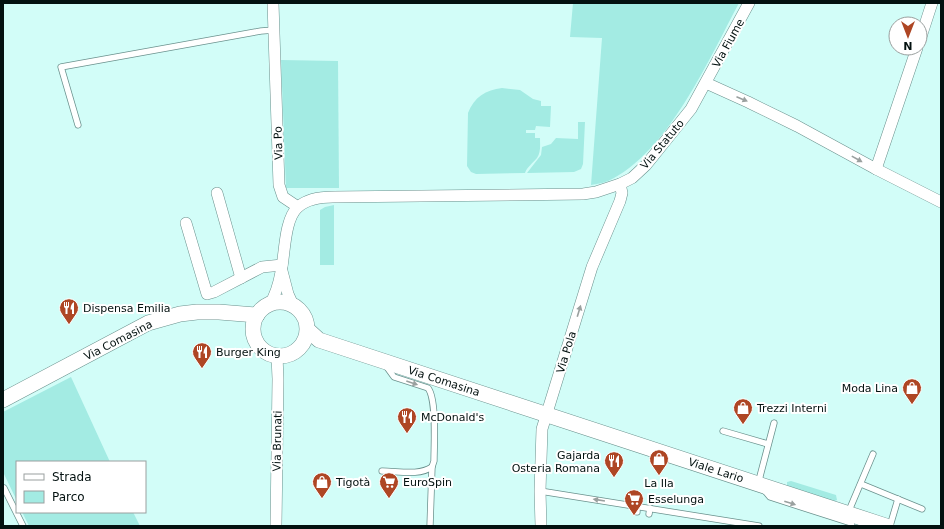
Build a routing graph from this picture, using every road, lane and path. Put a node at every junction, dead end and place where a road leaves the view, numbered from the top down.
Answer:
1 (273, 3) edge
2 (749, 3) edge
3 (932, 3) edge
4 (928, 16) edge
5 (274, 30) junction
6 (914, 56) edge
7 (706, 84) junction
8 (78, 125) dead end
9 (876, 169) junction
10 (620, 184) junction
11 (217, 193) dead end
12 (941, 202) edge
13 (298, 207) junction
14 (186, 223) dead end
15 (282, 268) junction
16 (241, 278) junction
17 (270, 304) junction
18 (293, 305) junction
19 (256, 319) junction
20 (308, 330) junction
21 (319, 340) junction
22 (302, 346) junction
23 (277, 356) junction
24 (382, 361) junction
25 (3, 400) edge
26 (546, 415) junction
27 (774, 423) dead end
28 (723, 431) dead end
29 (768, 444) junction
30 (873, 454) dead end
31 (432, 467) junction
32 (382, 471) dead end
33 (758, 484) junction
34 (861, 484) junction
35 (3, 489) edge
36 (540, 491) junction
37 (898, 499) junction
38 (922, 509) dead end
39 (16, 512) edge
40 (16, 513) edge
41 (850, 520) edge
42 (23, 526) edge
43 (276, 526) edge
44 (430, 526) edge
45 (541, 526) edge
46 (759, 526) edge
47 (886, 526) edge
48 (890, 526) edge

1 - 5 street, Via Po
2 - 7 street, Via Fiume
3 - 4 street
5 - 8 lane
5 - 13 street, Via Po
6 - 9 street
7 -> 9 street
7 - 10 street, Via Statuto
9 - 12 street
10 - 13 street, Via Statuto
26 -> 10 street, Via Pola
11 - 16 street
13 - 15 street
14 - 16 street
15 - 16 street
15 - 17 street
15 - 18 street
17 - 18 main road
17 - 19 main road
18 - 20 main road, Via Comasina
19 - 23 main road
19 - 25 main road, Via Comasina
20 - 21 main road, Via Comasina
20 - 22 main road
21 - 22 main road
21 - 24 main road, Via Comasina
22 - 23 main road
23 - 43 street, Via Brunati
24 - 26 main road, Via Comasina
24 -> 31 lane
26 - 33 main road, Viale Lario
26 - 36 street, Via Pola
27 - 29 lane
28 - 29 lane
29 - 33 lane
30 - 34 lane
31 - 32 lane
31 - 44 lane
33 - 41 main road, Viale Lario
34 - 37 lane
34 - 41 lane
35 - 39 lane
36 - 45 street, Via Pola
46 -> 36 lane
37 - 38 lane
37 - 48 lane
40 - 42 lane
41 - 47 main road, Viale Lario

